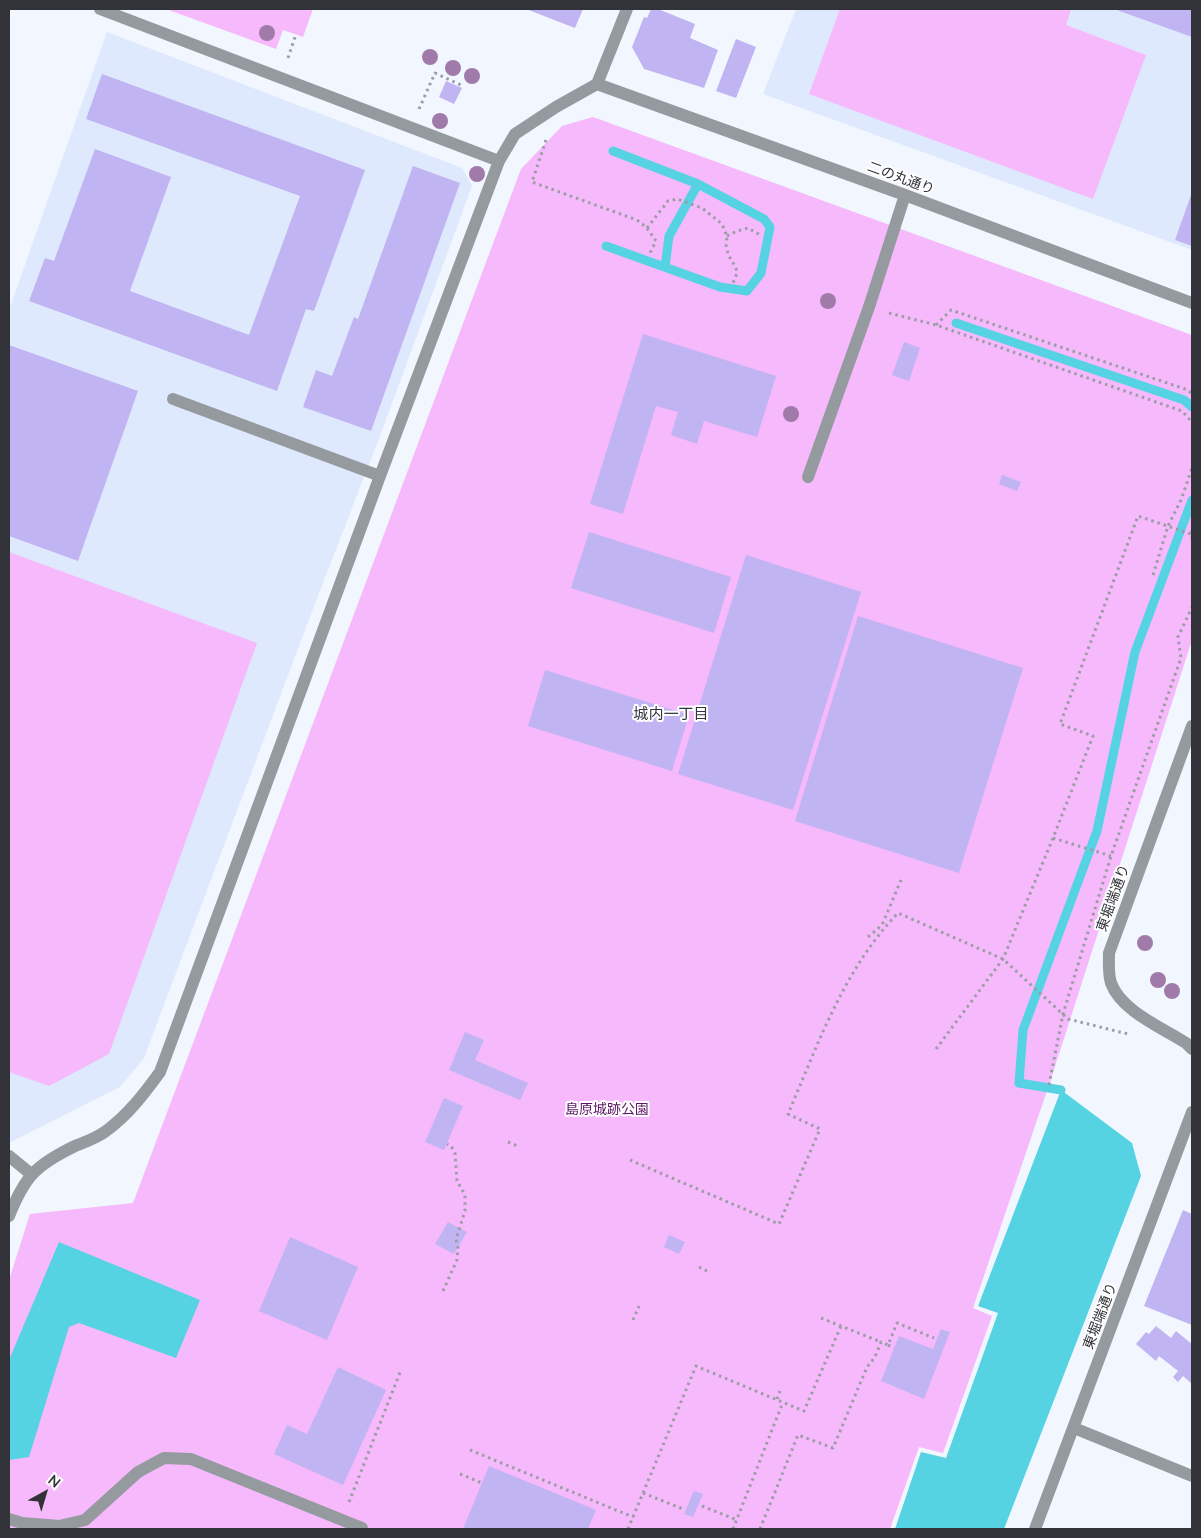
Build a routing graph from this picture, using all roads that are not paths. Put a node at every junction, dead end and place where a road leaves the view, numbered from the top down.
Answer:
1 (100, 9) edge
2 (627, 9) edge
3 (597, 84) junction
4 (499, 161) junction
5 (906, 195) junction
6 (1192, 303) edge
7 (173, 399) dead end
8 (380, 476) junction
9 (808, 478) dead end
10 (1192, 726) edge
11 (1187, 757) edge
12 (1192, 1049) edge
13 (1192, 1112) edge
14 (9, 1156) edge
15 (31, 1174) junction
16 (9, 1216) edge
17 (1074, 1428) junction
18 (1192, 1476) edge
19 (9, 1519) edge
20 (362, 1528) edge
21 (1035, 1529) edge

1 - 4 street
2 - 3 street
3 - 4 street
3 - 5 street, 二の丸通り
4 - 8 street
5 - 6 street, 二の丸通り
5 - 9 street
7 - 8 street
8 - 15 street
10 - 11 street, 東堀端通り
11 - 12 street, 東堀端通り
13 - 17 street, 東堀端通り
14 - 15 street
15 - 16 street
17 - 18 street
17 - 21 street, 東堀端通り
19 - 20 street

